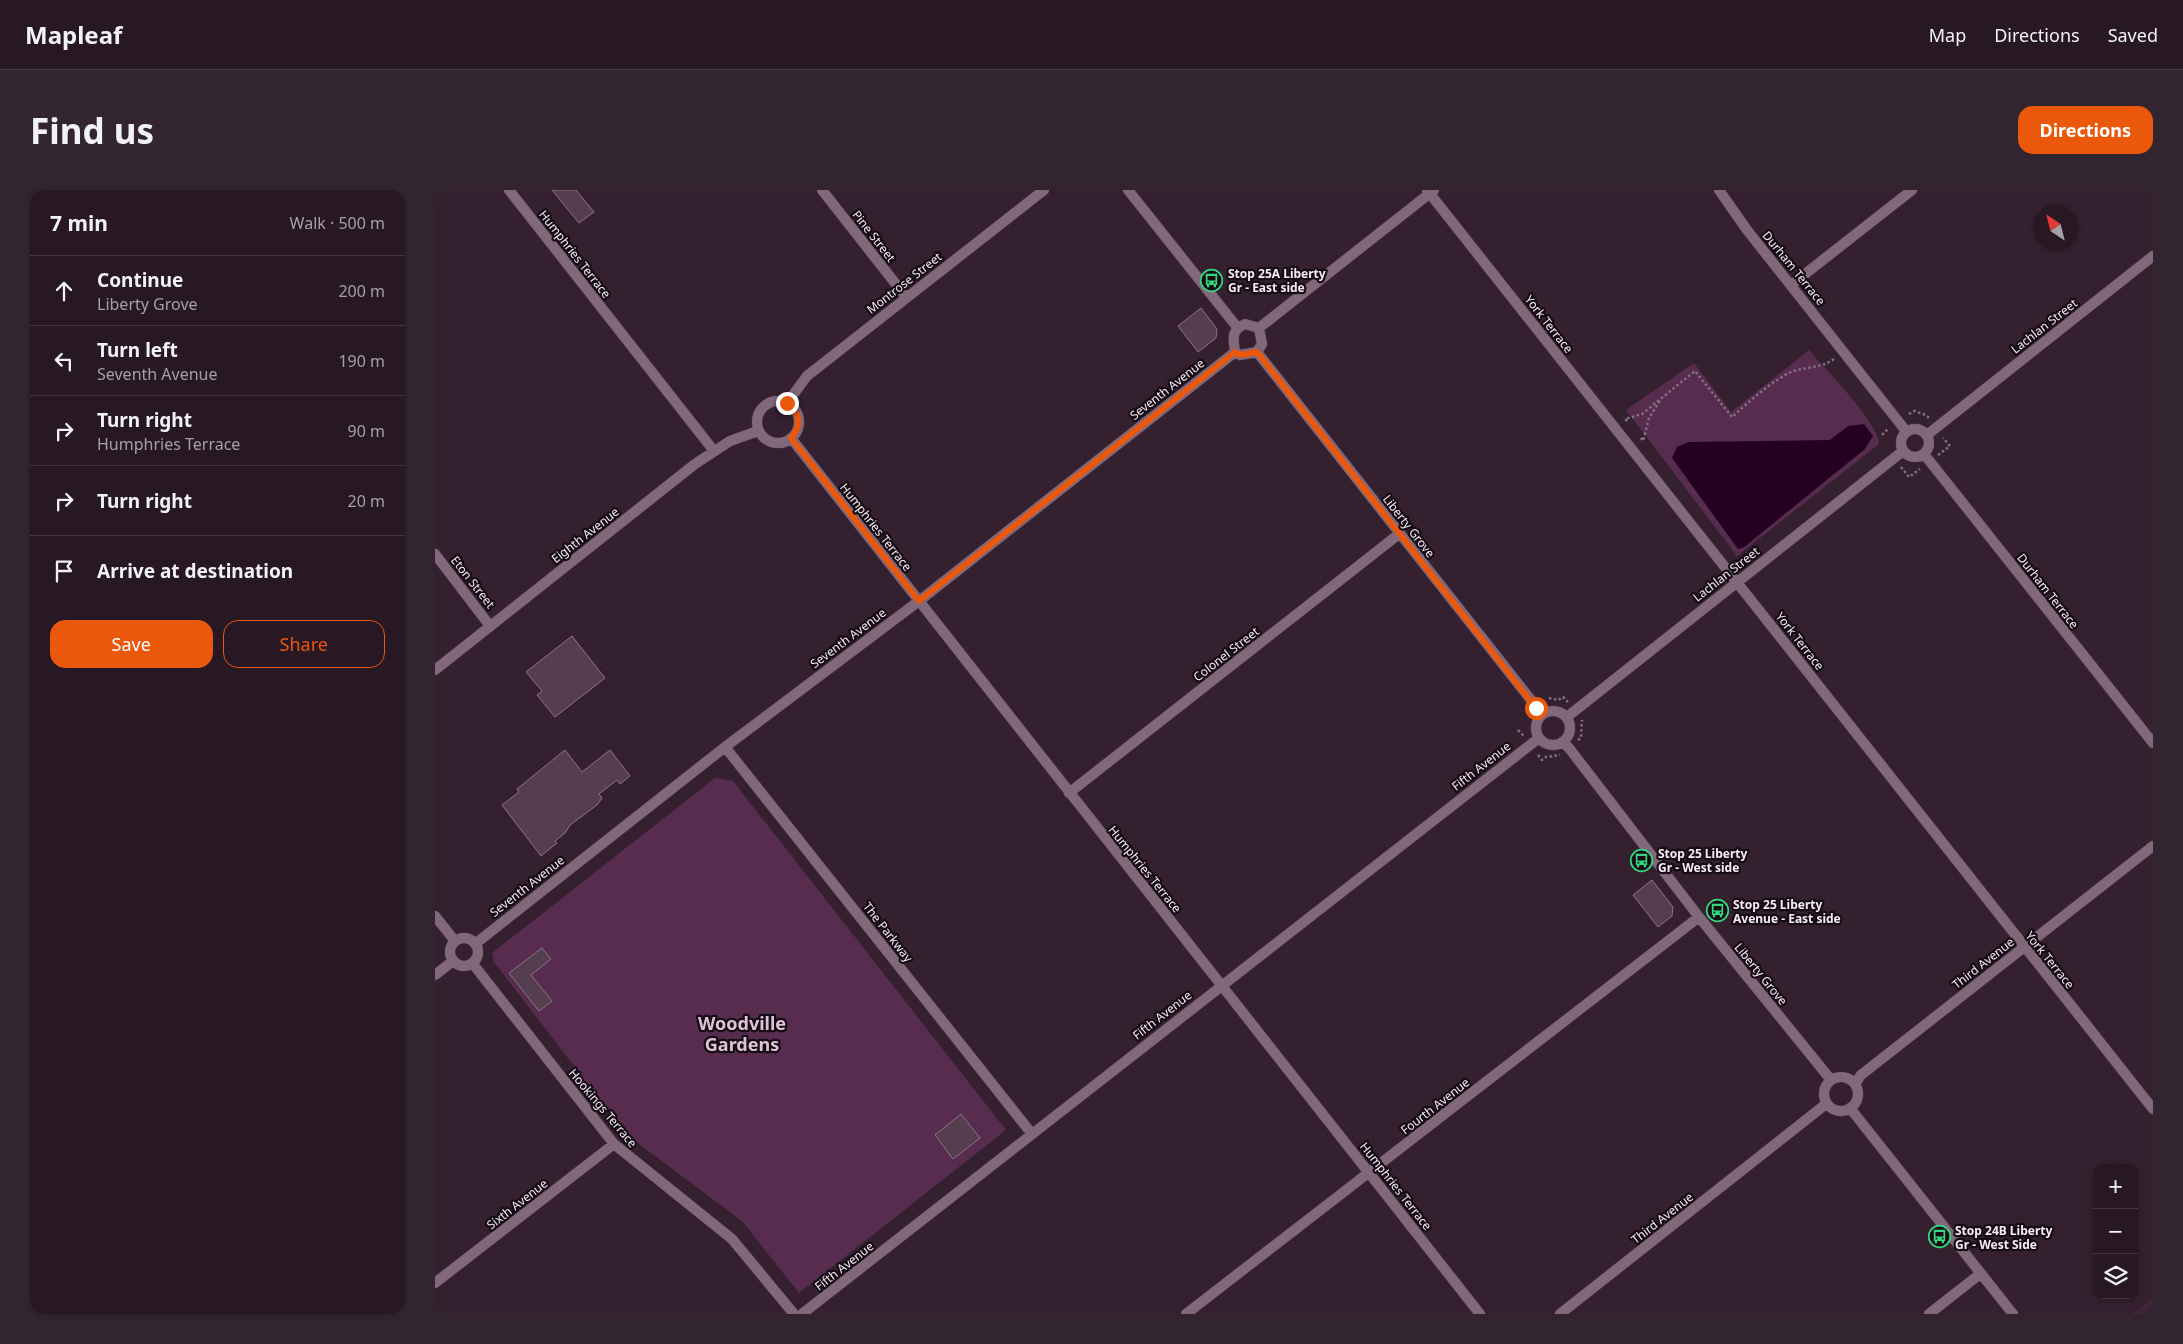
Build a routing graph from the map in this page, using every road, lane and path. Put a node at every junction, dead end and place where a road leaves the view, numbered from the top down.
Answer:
1 (509, 190) edge
2 (823, 190) edge
3 (1044, 190) edge
4 (1128, 190) edge
5 (1719, 190) edge
6 (1912, 190) edge
7 (1430, 191) edge
8 (2153, 256) edge
9 (1791, 285) junction
10 (906, 297) junction
11 (1237, 327) junction
12 (1259, 328) junction
13 (1844, 351) junction
14 (1235, 352) junction
15 (1257, 352) junction
16 (1661, 399) junction
17 (787, 403) junction
18 (1631, 426) dead end
19 (758, 431) junction
20 (1907, 431) junction
21 (1637, 433) dead end
22 (1927, 435) junction
23 (791, 438) junction
24 (713, 451) junction
25 (1903, 451) junction
26 (1924, 454) junction
27 (1399, 534) junction
28 (435, 554) edge
29 (1737, 581) junction
30 (919, 601) junction
31 (490, 626) junction
32 (435, 670) edge
33 (1542, 714) junction
34 (1567, 717) junction
35 (1539, 738) junction
36 (1562, 742) junction
37 (2153, 743) edge
38 (725, 747) junction
39 (1069, 793) junction
40 (2153, 846) edge
41 (435, 916) edge
42 (1699, 917) junction
43 (455, 941) junction
44 (475, 944) junction
45 (2024, 947) junction
46 (453, 961) junction
47 (473, 964) junction
48 (435, 975) edge
49 (1221, 985) junction
50 (1831, 1080) junction
51 (1855, 1084) junction
52 (1826, 1104) junction
53 (1850, 1108) junction
54 (2153, 1108) edge
55 (1032, 1134) junction
56 (614, 1144) junction
57 (1369, 1172) junction
58 (1980, 1274) junction
59 (435, 1283) edge
60 (794, 1314) edge
61 (802, 1314) edge
62 (1186, 1314) edge
63 (1480, 1314) edge
64 (1560, 1314) edge
65 (1929, 1314) edge
66 (2013, 1314) edge

1 - 24 street, Humphries Terrace
2 - 10 street, Pine Street
3 - 10 street, Montrose Street
4 - 11 street
5 - 9 street, Durham Terrace
6 - 9 street
7 - 12 street
7 - 29 street, York Terrace
8 - 22 street, Lachlan Street
9 - 13 street, Durham Terrace
10 - 17 street, Montrose Street
11 - 12 street
11 - 14 street
12 - 15 street
13 - 16 path
13 - 20 street, Durham Terrace
14 - 15 street
14 - 30 street, Seventh Avenue
15 - 27 street, Liberty Grove
16 - 18 path
16 - 21 path
17 - 19 street
17 - 23 street
19 - 23 street
19 - 24 street, Eighth Avenue
20 - 22 street
20 - 25 street
22 - 26 street
23 - 30 street, Humphries Terrace
24 - 31 street, Eighth Avenue
25 - 26 street
25 - 29 street, Lachlan Street
26 - 37 street, Durham Terrace
27 - 33 street, Liberty Grove
27 - 39 street, Colonel Street
28 - 31 street, Eton Street
29 - 34 street, Lachlan Street
29 - 45 street, York Terrace
30 - 38 street, Seventh Avenue
30 - 39 street, Humphries Terrace
31 - 32 street, Eighth Avenue
33 - 34 street
33 - 35 street
34 - 36 street
35 - 36 street
35 - 49 street, Fifth Avenue
36 - 42 street, Liberty Grove
38 - 44 street, Seventh Avenue
38 - 55 street, The Parkway
39 - 49 street, Humphries Terrace
40 - 45 street, Third Avenue
41 - 43 street
42 - 50 street, Liberty Grove
42 - 57 street, Fourth Avenue
43 - 44 street
43 - 46 street
44 - 47 street
45 - 51 street, Third Avenue
45 - 54 street, York Terrace
46 - 47 street
46 - 48 street
47 - 56 street, Hookings Terrace
49 - 55 street, Fifth Avenue
49 - 57 street, Humphries Terrace
50 - 51 street
50 - 52 street
51 - 53 street
52 - 53 street
52 - 64 street, Third Avenue
53 - 58 street
55 - 61 street, Fifth Avenue
56 - 59 street, Sixth Avenue
56 - 60 street, Hookings Terrace
57 - 62 street, Fourth Avenue
57 - 63 street, Humphries Terrace
58 - 65 street
58 - 66 street

